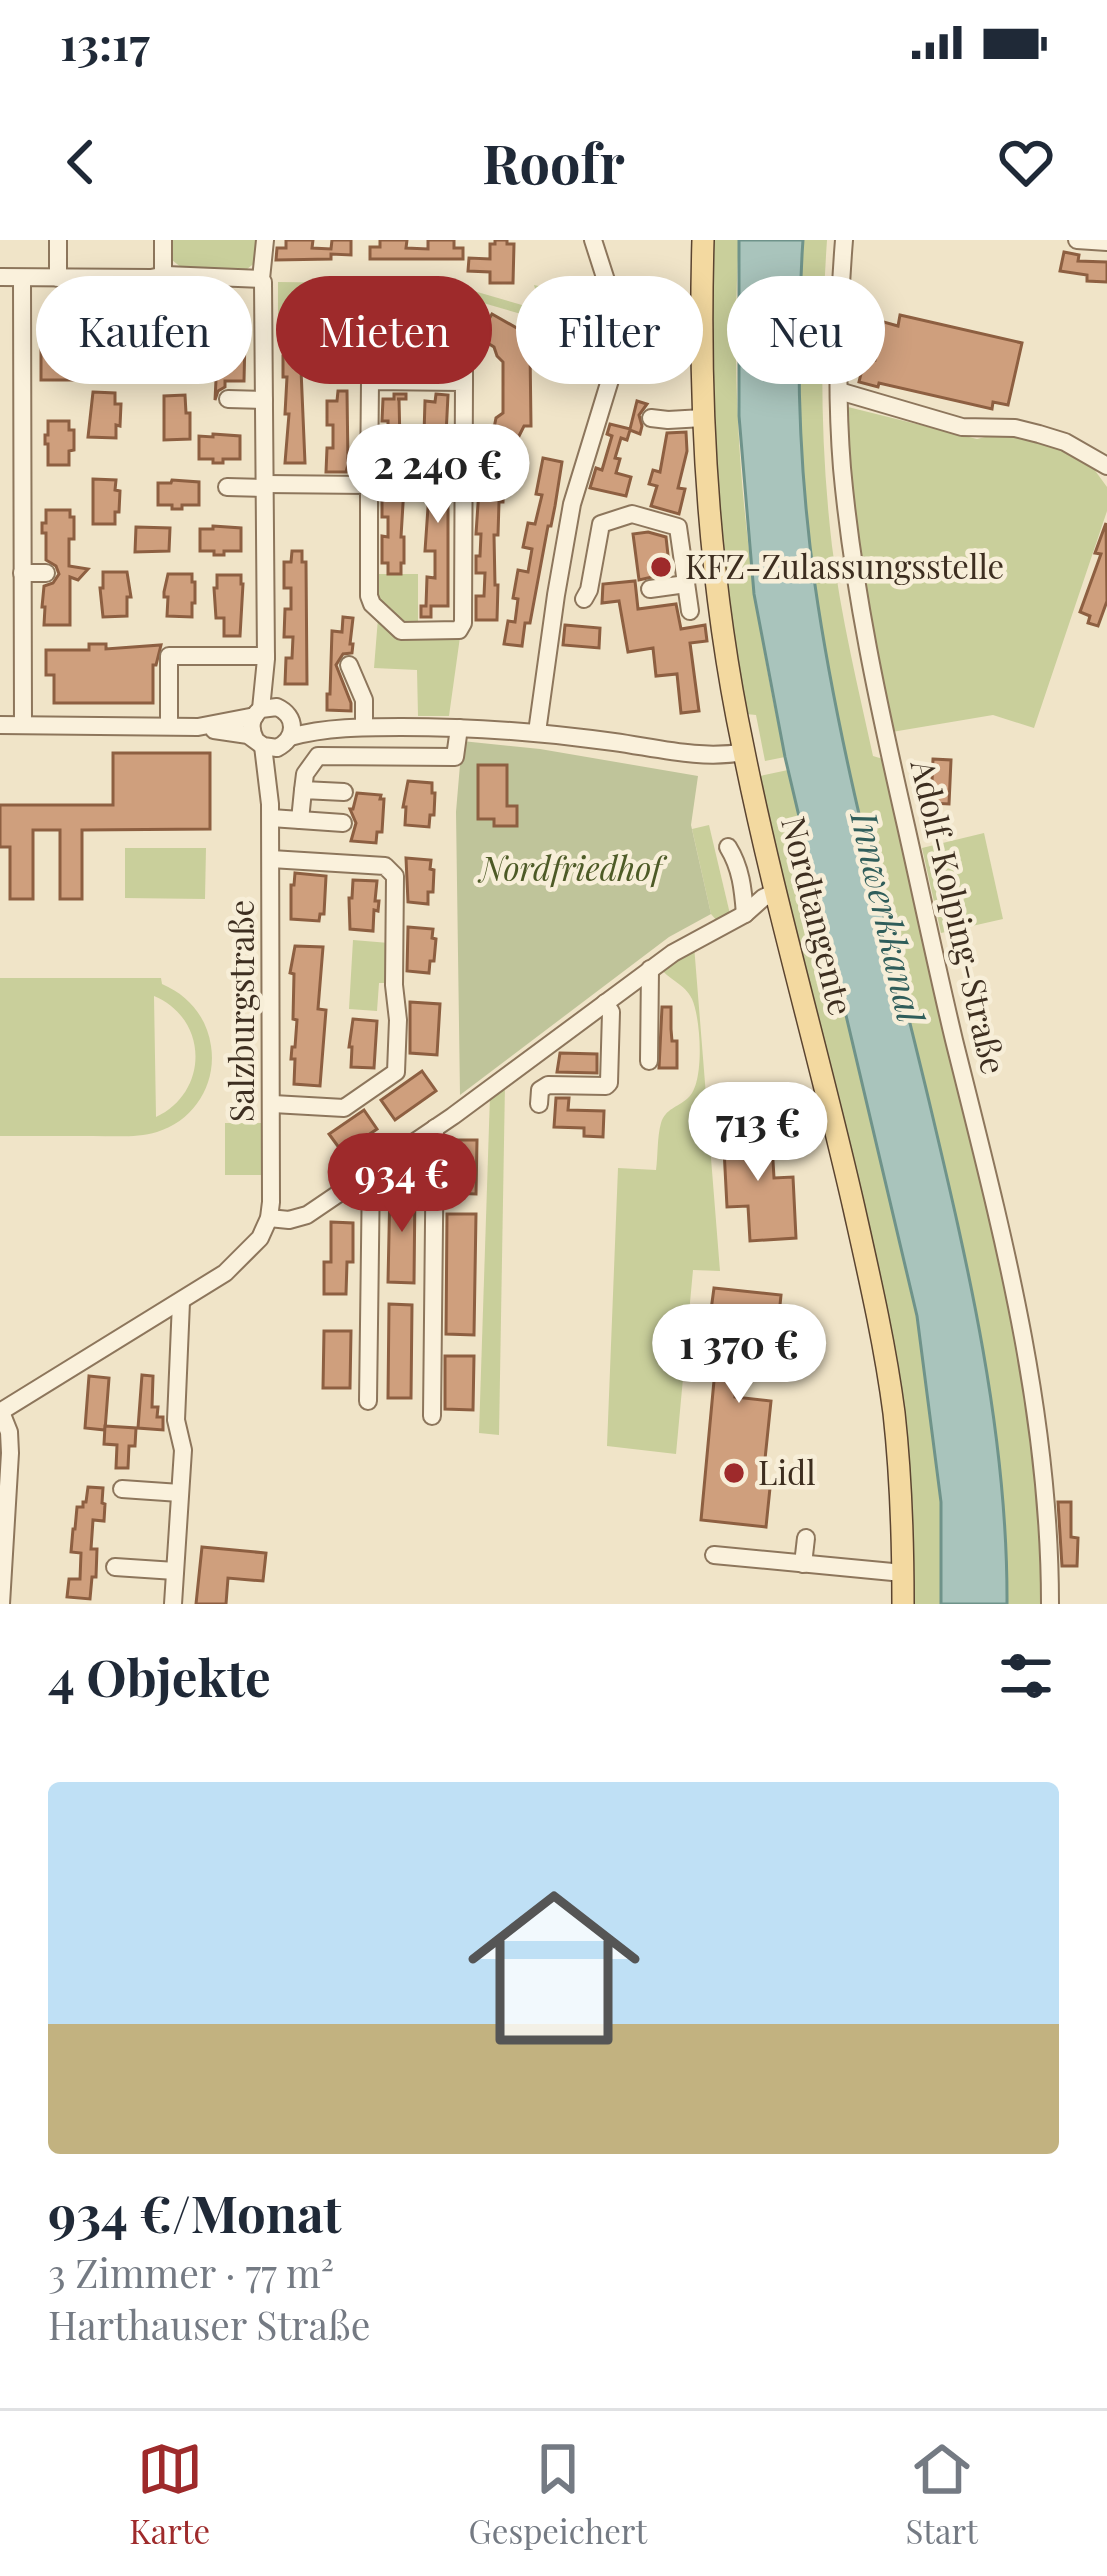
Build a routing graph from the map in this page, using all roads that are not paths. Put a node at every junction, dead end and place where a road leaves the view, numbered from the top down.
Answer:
1 (58, 240) edge
2 (163, 240) edge
3 (265, 240) edge
4 (593, 240) edge
5 (703, 240) edge
6 (844, 240) edge
7 (1077, 240) edge
8 (1107, 242) edge
9 (166, 275) junction
10 (58, 276) edge
11 (161, 276) edge
12 (0, 278) edge
13 (22, 278) junction
14 (36, 278) edge
15 (261, 279) junction
16 (370, 384) edge
17 (464, 384) edge
18 (839, 391) junction
19 (227, 399) dead end
20 (264, 400) junction
21 (651, 418) dead end
22 (703, 418) junction
23 (1107, 466) edge
24 (369, 485) junction
25 (265, 486) junction
26 (227, 487) dead end
27 (712, 538) junction
28 (680, 539) junction
29 (22, 573) junction
30 (46, 573) dead end
31 (686, 584) junction
32 (650, 589) dead end
33 (556, 595) junction
34 (0, 610) edge
35 (22, 610) junction
36 (690, 611) dead end
37 (244, 633) dead end
38 (266, 633) junction
39 (266, 657) junction
40 (349, 664) dead end
41 (271, 712) junction
42 (0, 725) edge
43 (23, 725) junction
44 (169, 726) junction
45 (198, 727) junction
46 (364, 727) junction
47 (344, 728) junction
48 (458, 728) junction
49 (537, 732) junction
50 (272, 742) junction
51 (743, 752) junction
52 (304, 790) junction
53 (344, 791) dead end
54 (270, 811) junction
55 (301, 820) junction
56 (343, 823) dead end
57 (728, 847) dead end
58 (271, 859) junction
59 (778, 903) junction
60 (746, 914) junction
61 (650, 969) junction
62 (605, 1003) junction
63 (649, 1061) dead end
64 (273, 1104) junction
65 (539, 1104) dead end
66 (435, 1128) junction
67 (371, 1172) junction
68 (269, 1218) junction
69 (181, 1302) junction
70 (368, 1401) dead end
71 (1, 1412) edge
72 (432, 1416) dead end
73 (122, 1489) dead end
74 (180, 1492) junction
75 (806, 1538) dead end
76 (714, 1555) dead end
77 (803, 1564) junction
78 (115, 1567) dead end
79 (176, 1571) junction
80 (903, 1573) junction
81 (1, 1604) edge
82 (173, 1604) edge
83 (903, 1604) edge
84 (1050, 1604) edge

1 - 10 street
2 - 9 street
3 - 15 street
4 - 33 street
5 - 22 main road, Nordtangente
6 - 18 street, Adolf-Kolping-Straße
7 - 8 street
9 - 11 street
9 - 15 street
12 - 13 street
13 - 14 street
13 - 29 street
15 - 20 street
16 - 24 street
17 - 24 street
18 - 23 street
18 - 84 street, Adolf-Kolping-Straße
19 - 20 street
20 - 25 street
21 - 22 street
22 - 27 main road, Nordtangente
24 - 25 street
25 - 26 street
25 - 38 street
27 - 28 street
27 - 51 main road, Nordtangente
28 - 31 street
28 - 33 street
29 - 30 street
29 - 35 street
31 - 32 street
31 - 36 street
33 - 49 street
34 - 35 street
35 - 43 street
37 - 38 street
38 - 39 street
39 - 41 street
39 - 44 street
40 - 46 street
41 - 45 street
41 - 47 street
41 - 50 street
41 - 50 street
42 - 43 street
43 - 44 street
44 - 45 street
45 - 50 street
46 - 47 street
46 - 48 street
47 - 50 street
48 - 49 street
48 - 52 street
49 - 51 street
50 - 54 street, Salzburgstraße
51 - 59 main road, Nordtangente
52 - 53 street
52 - 55 street
54 - 55 street
54 - 58 street, Salzburgstraße
55 - 56 street
57 - 60 street
58 - 64 street, Salzburgstraße
58 - 64 street
59 - 60 street
59 - 80 main road, Nordtangente
60 - 61 street
61 - 62 street
61 - 63 street
62 - 65 street
62 - 66 street
64 - 68 street, Salzburgstraße
66 - 67 street
66 - 72 street
67 - 68 street
67 - 70 street
68 - 69 street
69 - 71 street
69 - 74 street
71 - 81 street
73 - 74 street
74 - 79 street
75 - 77 street
76 - 77 street
77 - 80 street
78 - 79 street
79 - 82 street
80 - 83 main road, Nordtangente

